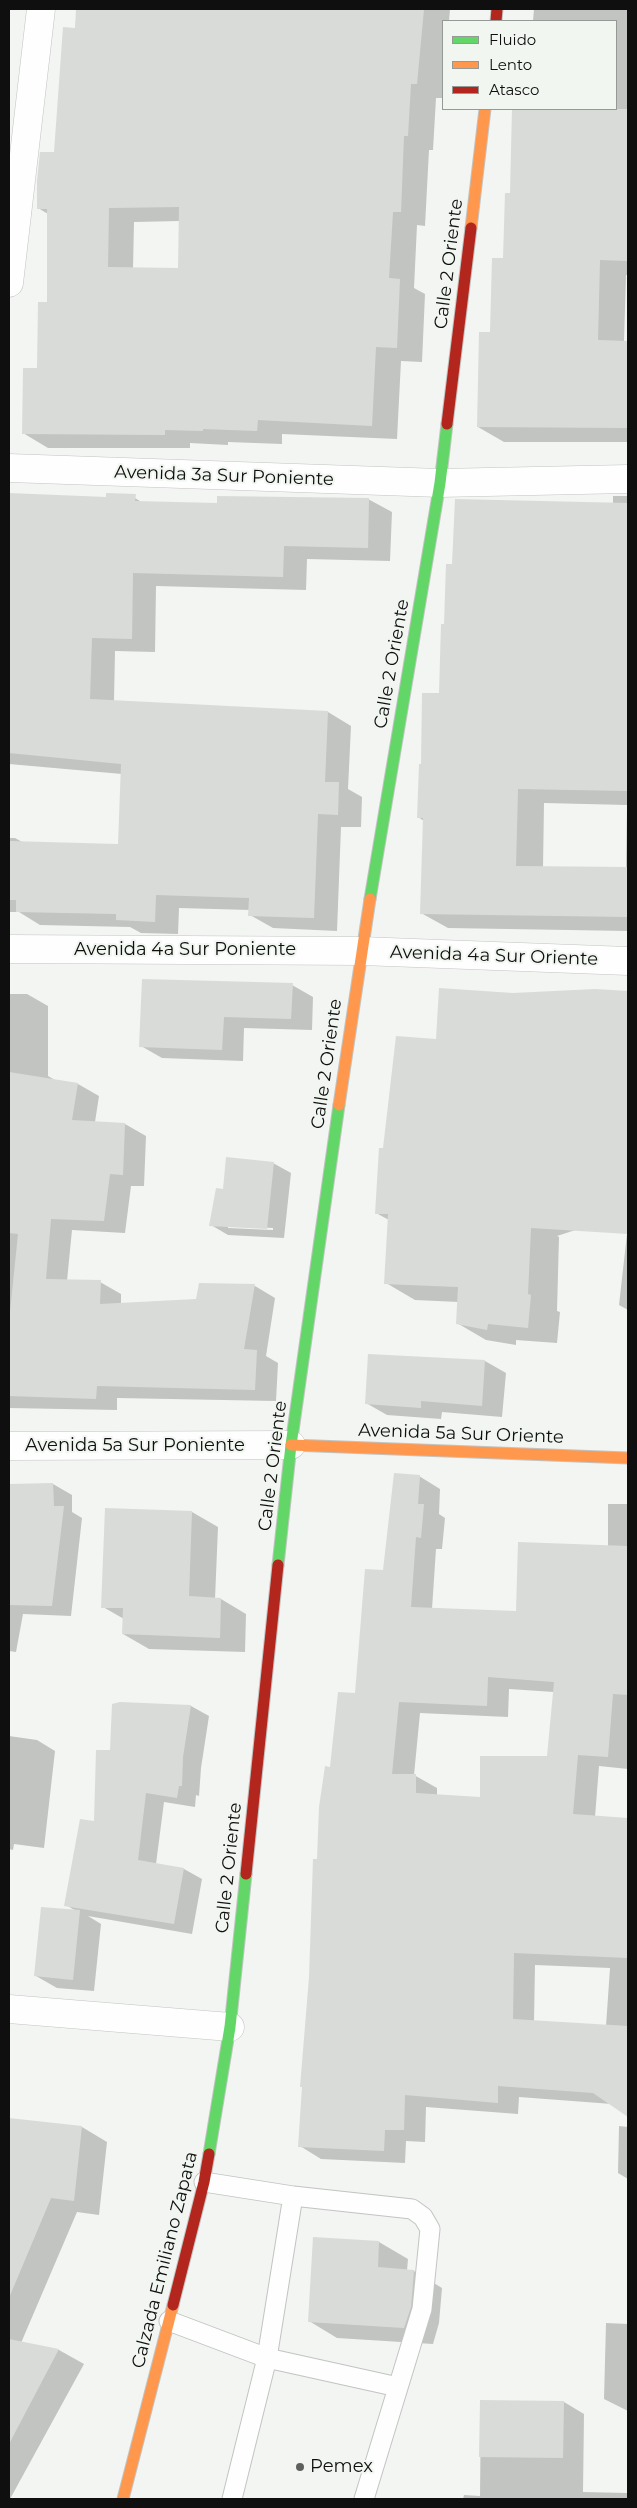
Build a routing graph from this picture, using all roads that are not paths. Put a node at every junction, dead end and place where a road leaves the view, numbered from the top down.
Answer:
1 (41, 9) edge
2 (485, 110) edge
3 (9, 283) edge
4 (9, 468) edge
5 (628, 479) edge
6 (440, 483) junction
7 (9, 949) edge
8 (361, 951) junction
9 (628, 961) edge
10 (292, 1445) junction
11 (9, 1446) edge
12 (628, 1458) edge
13 (9, 2009) edge
14 (230, 2027) junction
15 (204, 2182) junction
16 (293, 2196) junction
17 (169, 2321) junction
18 (267, 2358) junction
19 (398, 2387) junction
20 (123, 2499) edge
21 (232, 2499) edge
22 (364, 2499) edge

1 - 3 street
2 - 6 main road, Calle 2 Oriente
4 - 6 street, Avenida 3a Sur Poniente
5 - 6 street, Avenida 3a Sur Poniente
6 - 8 main road, Calle 2 Oriente
7 - 8 street, Avenida 4a Sur Poniente
8 - 9 street, Avenida 4a Sur Oriente
8 - 10 main road, Calle 2 Oriente
10 - 11 street, Avenida 5a Sur Poniente
10 - 12 main road, Avenida 5a Sur Oriente
10 - 14 main road, Calle 2 Oriente
13 - 14 street
14 - 15 main road, Calzada Emiliano Zapata
15 - 16 lane
15 - 17 main road, Calzada Emiliano Zapata
16 - 18 lane
16 - 19 lane
17 - 18 lane
17 - 20 main road, Calzada Emiliano Zapata
18 - 19 lane
18 - 21 lane
19 - 22 lane

